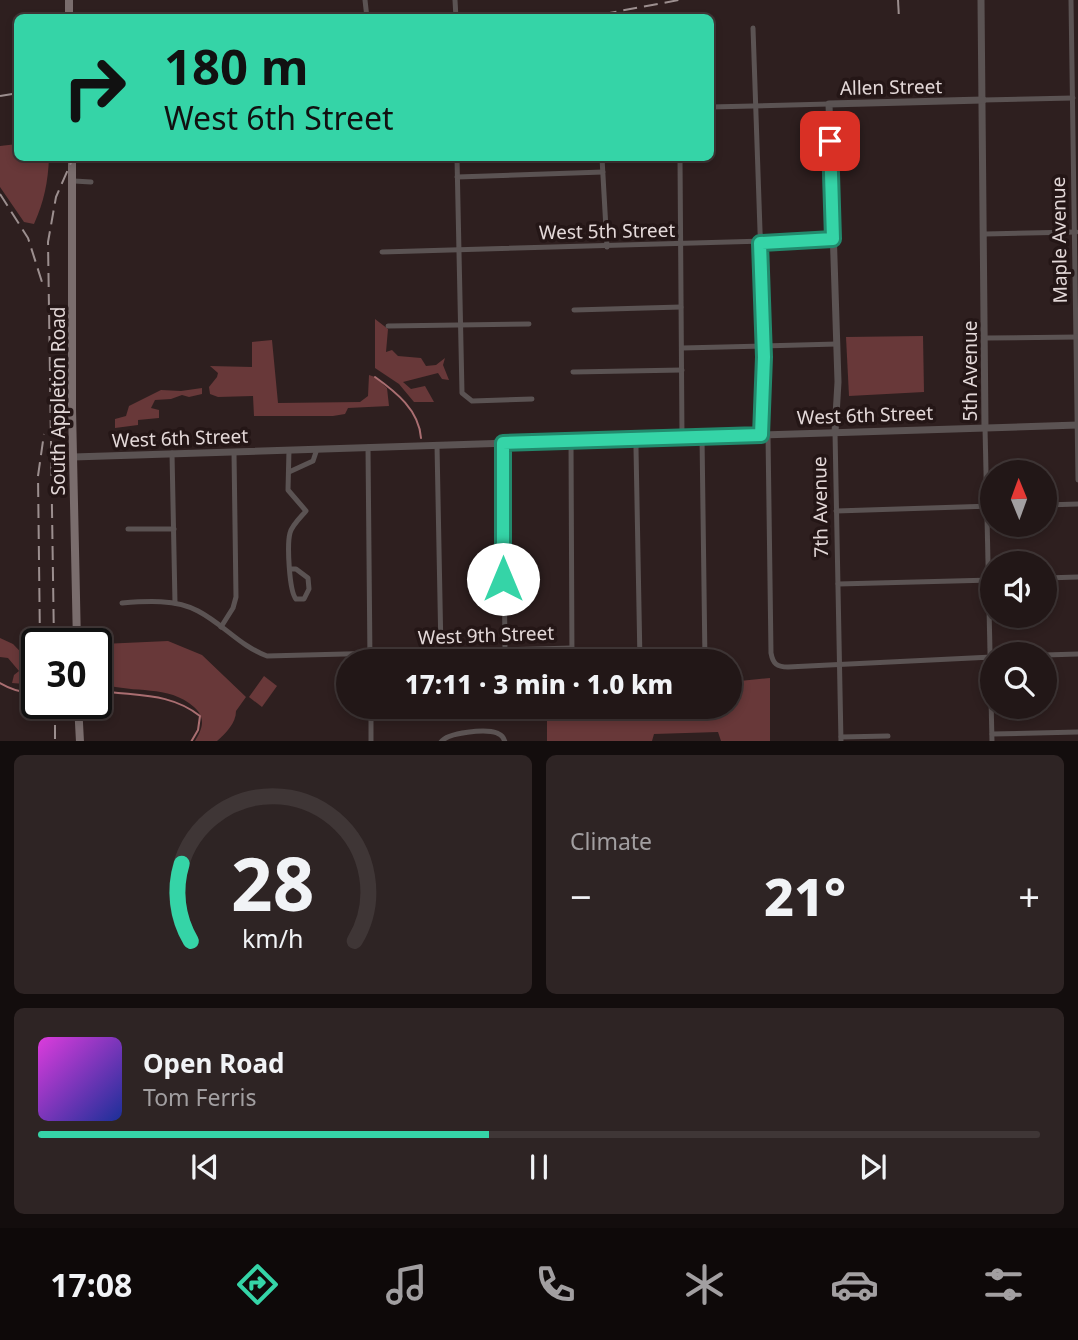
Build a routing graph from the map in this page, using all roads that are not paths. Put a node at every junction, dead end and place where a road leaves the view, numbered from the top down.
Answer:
1 (982, 0) edge
2 (1071, 0) edge
3 (753, 28) dead end
4 (1073, 98) junction
5 (983, 100) junction
6 (828, 104) junction
7 (756, 106) junction
8 (714, 107) edge
9 (1075, 110) edge
10 (72, 161) edge
11 (457, 161) edge
12 (602, 161) edge
13 (680, 161) edge
14 (603, 172) junction
15 (457, 177) junction
16 (74, 181) junction
17 (91, 182) dead end
18 (1077, 232) edge
19 (985, 234) junction
20 (833, 239) junction
21 (760, 243) junction
22 (680, 245) junction
23 (607, 247) junction
24 (458, 251) junction
25 (382, 252) dead end
26 (681, 307) junction
27 (575, 310) dead end
28 (529, 324) dead end
29 (460, 325) junction
30 (388, 326) dead end
31 (1077, 337) edge
32 (985, 338) junction
33 (837, 344) junction
34 (764, 346) junction
35 (682, 348) junction
36 (682, 370) junction
37 (573, 372) dead end
38 (532, 399) dead end
39 (1078, 425) edge
40 (985, 427) junction
41 (835, 432) junction
42 (764, 435) junction
43 (702, 436) junction
44 (682, 437) junction
45 (639, 439) junction
46 (571, 441) junction
47 (503, 443) junction
48 (437, 446) junction
49 (368, 447) junction
50 (317, 449) junction
51 (289, 450) junction
52 (234, 452) junction
53 (172, 453) junction
54 (73, 457) junction
55 (987, 460) edge
56 (289, 472) junction
57 (1078, 480) edge
58 (1078, 504) edge
59 (1057, 505) edge
60 (980, 507) edge
61 (836, 511) junction
62 (128, 529) dead end
63 (174, 529) junction
64 (290, 569) junction
65 (1078, 577) edge
66 (1057, 578) edge
67 (980, 580) edge
68 (838, 584) junction
69 (122, 603) dead end
70 (175, 603) junction
71 (220, 626) junction
72 (77, 628) edge
73 (370, 649) edge
74 (442, 649) edge
75 (505, 649) edge
76 (572, 649) edge
77 (640, 649) edge
78 (705, 649) edge
79 (1078, 654) edge
80 (1057, 655) edge
81 (336, 657) edge
82 (980, 657) edge
83 (840, 663) junction
84 (78, 719) edge
85 (371, 719) edge
86 (992, 719) edge
87 (1068, 732) junction
88 (1078, 732) edge
89 (992, 734) junction
90 (888, 736) dead end
91 (504, 739) edge
92 (841, 739) edge
93 (78, 741) edge
94 (371, 741) edge
95 (442, 741) edge
96 (992, 741) edge
97 (1068, 741) edge

1 - 5 street, 5th Avenue
2 - 4 street, Maple Avenue
3 - 7 street
4 - 5 street, Allen Street
4 - 9 street, Maple Avenue
5 - 6 street, Allen Street
5 - 19 street, 5th Avenue
6 - 7 street, Allen Street
6 - 20 street, 7th Avenue
7 - 8 street, Allen Street
7 - 21 street
9 - 18 street, Maple Avenue
10 - 16 main road, South Appleton Road
11 - 15 street
12 - 14 street
13 - 22 street
14 - 15 street
14 - 23 street
15 - 24 street
16 - 17 street
16 - 54 main road, South Appleton Road
18 - 19 street
18 - 31 street, Maple Avenue
19 - 32 street, 5th Avenue
20 - 21 street, West 5th Street
20 - 33 street, 7th Avenue
21 - 22 street, West 5th Street
21 - 34 street
22 - 23 street, West 5th Street
22 - 26 street
23 - 24 street, West 5th Street
24 - 25 street, West 5th Street
24 - 29 street
26 - 27 street
26 - 35 street
28 - 29 street
29 - 30 street
29 - 38 street
31 - 32 street
31 - 39 street, Maple Avenue
32 - 40 street, 5th Avenue
33 - 34 street
33 - 41 street, 7th Avenue
34 - 35 street
34 - 42 street
35 - 36 street
36 - 37 street
36 - 44 street
39 - 40 street, West 6th Street
39 - 57 street, Maple Avenue
40 - 41 street, West 6th Street
40 - 55 street, 5th Avenue
41 - 42 street, West 6th Street
41 - 61 street, 7th Avenue
42 - 43 street, West 6th Street
42 - 83 street
43 - 44 street, West 6th Street
43 - 78 street
44 - 45 street, West 6th Street
45 - 46 street, West 6th Street
45 - 77 street
46 - 47 street, West 6th Street
46 - 76 street
47 - 48 street, West 6th Street
47 - 75 street
48 - 49 street, West 6th Street
48 - 74 street
49 - 50 street, West 6th Street
49 - 73 street
50 - 51 street, West 6th Street
50 - 56 street
51 - 52 street, West 6th Street
51 - 56 street
52 - 53 street, West 6th Street
52 - 71 street
53 - 54 street, West 6th Street
53 - 63 street
54 - 72 main road, South Appleton Road
56 - 64 street
58 - 59 street
60 - 61 street
61 - 68 street, 7th Avenue
62 - 63 street
63 - 70 street
64 - 64 street
65 - 66 street
67 - 68 street
68 - 83 street, 7th Avenue
69 - 70 street, West 9th Street
70 - 71 street, West 9th Street
71 - 81 street, West 9th Street
79 - 80 street
82 - 83 street
83 - 92 street, 7th Avenue
84 - 93 main road
85 - 94 street
86 - 89 street, 5th Avenue
87 - 88 street
87 - 89 street
87 - 97 street
89 - 96 street, 5th Avenue
90 - 92 street
91 - 95 street

